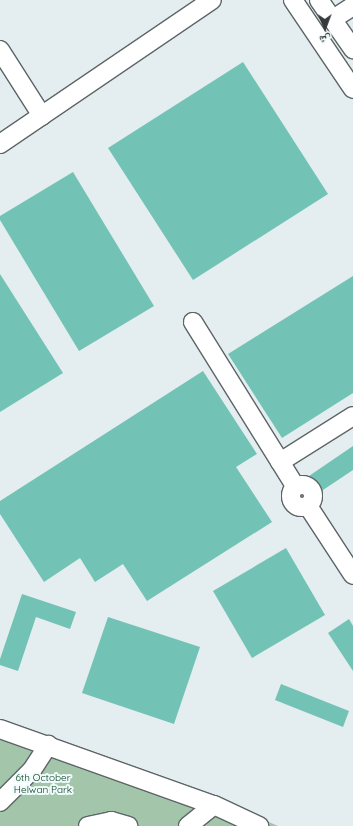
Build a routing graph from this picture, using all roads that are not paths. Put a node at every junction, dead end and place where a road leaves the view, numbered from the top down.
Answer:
1 (212, 0) edge
2 (293, 0) edge
3 (319, 0) edge
4 (353, 6) edge
5 (333, 19) junction
6 (348, 42) edge
7 (323, 48) junction
8 (0, 50) edge
9 (353, 89) edge
10 (42, 116) junction
11 (0, 144) edge
12 (193, 322) dead end
13 (353, 416) edge
14 (280, 462) junction
15 (353, 574) edge
16 (0, 729) edge
17 (48, 745) junction
18 (0, 802) edge
19 (214, 805) junction
20 (88, 826) edge
21 (128, 826) edge
22 (188, 826) edge
23 (259, 826) edge

1 - 10 lane
2 - 7 lane
3 - 5 lane
4 - 5 lane
5 - 6 lane
6 - 7 lane
7 - 9 lane
8 - 10 lane
10 - 11 lane
12 - 14 lane
13 - 14 lane
14 - 15 lane
16 - 17 lane
17 - 18 lane
17 - 19 lane
19 - 22 lane
19 - 23 lane
20 - 21 lane

